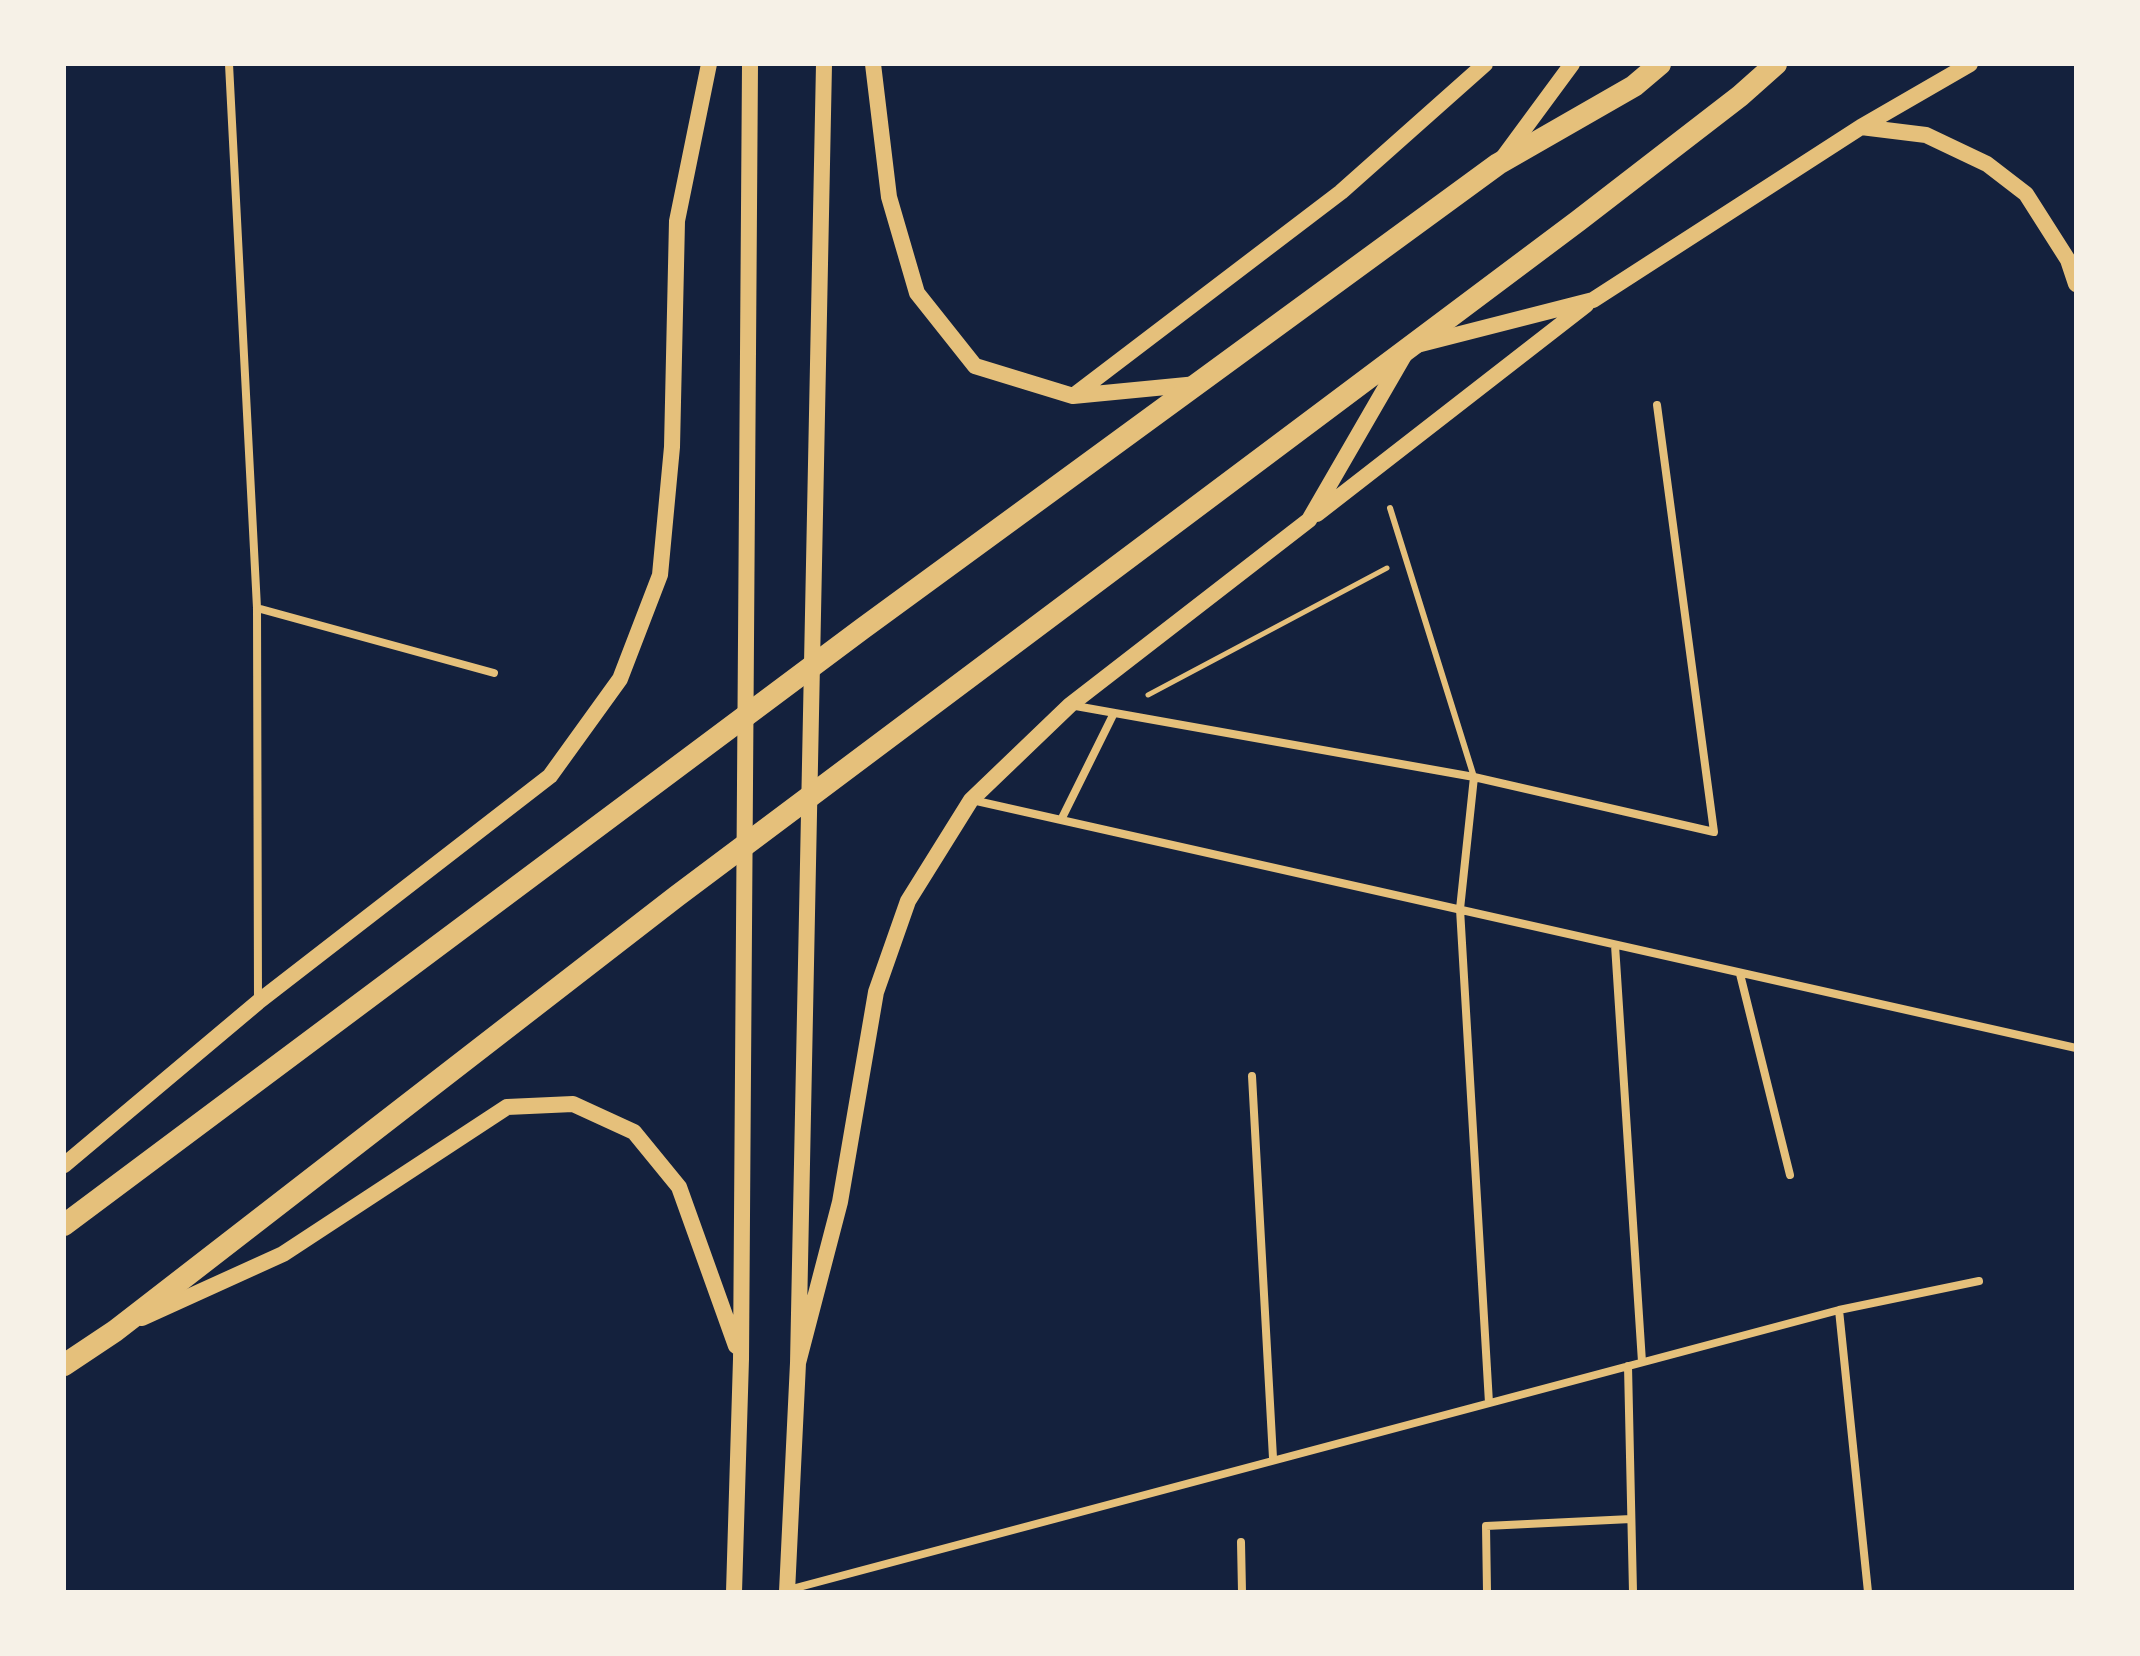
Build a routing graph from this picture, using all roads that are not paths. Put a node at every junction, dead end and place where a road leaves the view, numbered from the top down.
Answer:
1 (229, 64) edge
2 (709, 64) edge
3 (750, 64) edge
4 (824, 64) edge
5 (873, 64) edge
6 (1485, 64) edge
7 (1572, 64) edge
8 (1660, 64) edge
9 (1776, 64) edge
10 (1970, 64) edge
11 (1861, 127) junction
12 (1498, 164) junction
13 (2076, 284) edge
14 (1593, 300) junction
15 (1409, 347) junction
16 (1198, 384) junction
17 (1073, 396) junction
18 (1657, 405) dead end
19 (1390, 508) dead end
20 (1309, 520) junction
21 (257, 608) junction
22 (494, 673) dead end
23 (1070, 705) junction
24 (1114, 713) junction
25 (1474, 777) junction
26 (971, 800) junction
27 (1061, 820) junction
28 (1460, 909) junction
29 (1615, 945) junction
30 (1740, 974) junction
31 (258, 1002) junction
32 (2076, 1048) edge
33 (1252, 1076) dead end
34 (64, 1165) edge
35 (1790, 1175) dead end
36 (64, 1225) edge
37 (1979, 1281) dead end
38 (1839, 1310) junction
39 (115, 1331) junction
40 (741, 1359) junction
41 (1642, 1362) junction
42 (798, 1363) junction
43 (64, 1365) edge
44 (1628, 1366) junction
45 (1489, 1403) junction
46 (1273, 1458) junction
47 (1631, 1519) junction
48 (1241, 1542) dead end
49 (787, 1591) edge
50 (734, 1592) edge
51 (1242, 1592) edge
52 (1487, 1592) edge
53 (1633, 1592) edge
54 (1868, 1592) edge

1 - 21 street
2 - 31 main road
3 - 40 main road
4 - 42 main road
5 - 17 main road
6 - 17 main road
7 - 12 main road
8 - 12 highway
9 - 15 highway
10 - 11 main road
11 - 13 main road
11 - 14 main road
12 - 16 highway
14 - 15 main road
14 - 20 main road
15 - 20 main road
15 - 39 highway
16 - 17 main road
16 - 36 highway
18 - 25 street
19 - 25 lane
20 - 23 main road
21 - 22 street
21 - 31 street
23 - 24 street
23 - 26 main road
24 - 25 street
24 - 27 street
25 - 28 street
26 - 27 street
26 - 42 main road
27 - 28 street
28 - 29 street
28 - 45 street
29 - 30 street
29 - 41 street
30 - 32 street
30 - 35 street
31 - 34 main road
33 - 46 street
37 - 38 street
38 - 41 street
38 - 54 street
39 - 40 main road
39 - 43 highway
40 - 50 main road
41 - 44 street
42 - 49 main road
44 - 45 street
44 - 47 street
45 - 46 street
46 - 49 street
47 - 52 street
47 - 53 street
48 - 51 street

